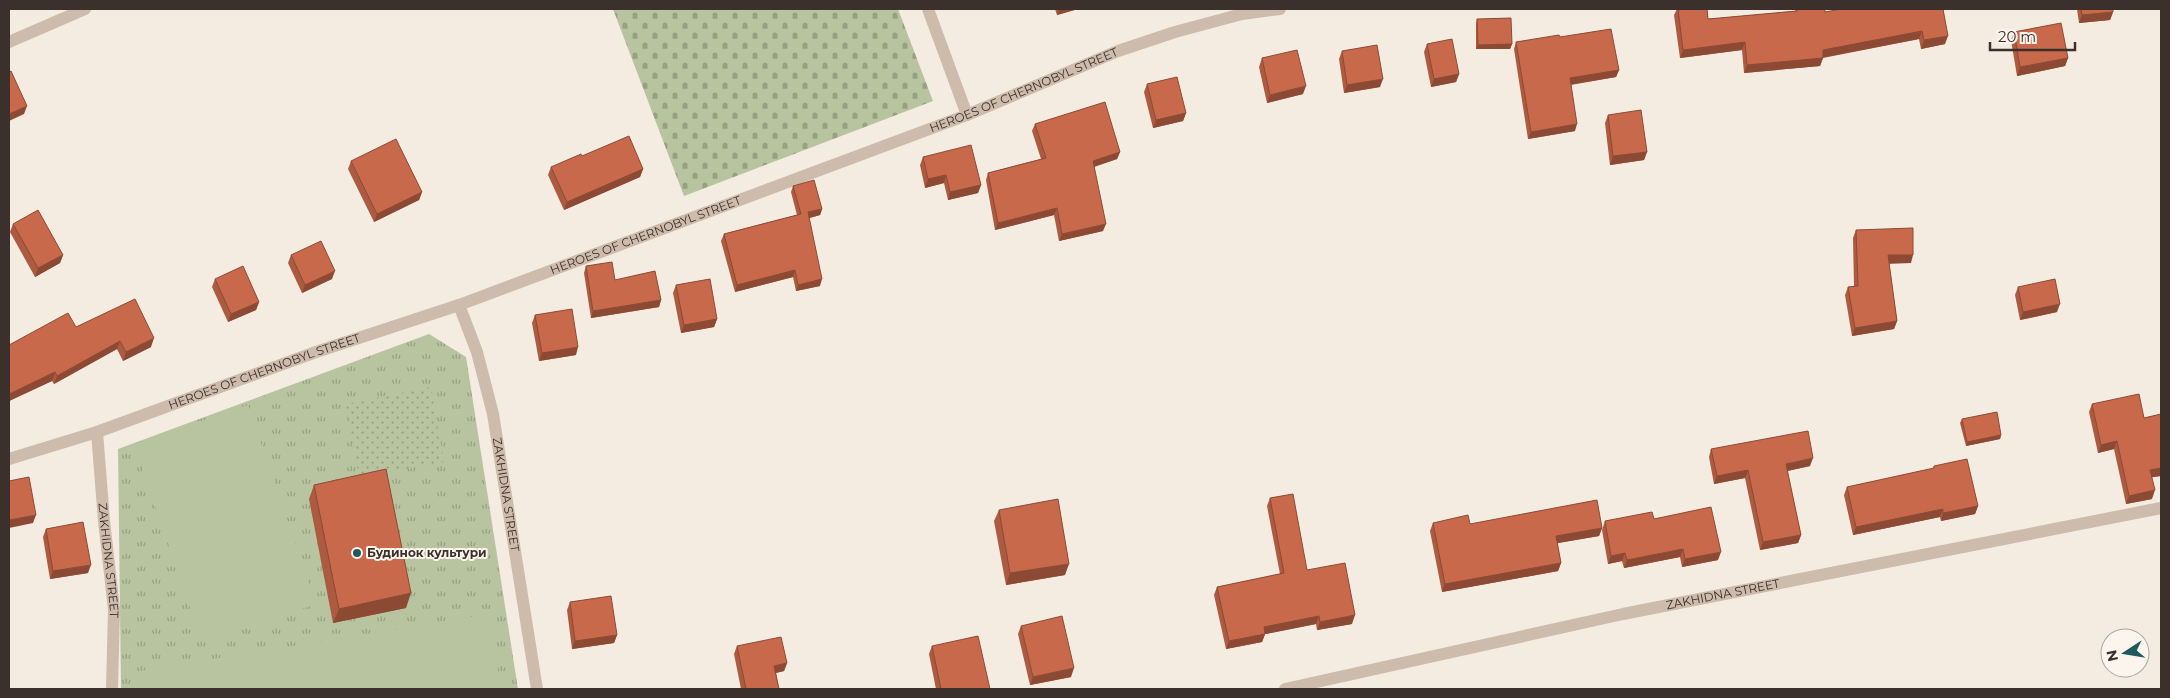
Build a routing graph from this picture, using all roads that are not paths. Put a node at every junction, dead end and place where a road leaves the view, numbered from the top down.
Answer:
1 (85, 9) edge
2 (928, 9) edge
3 (1280, 9) edge
4 (9, 42) edge
5 (967, 115) junction
6 (459, 305) junction
7 (97, 432) junction
8 (9, 459) edge
9 (2161, 508) edge
10 (112, 689) edge
11 (538, 689) edge
12 (1285, 689) edge

1 - 4 street
2 - 5 street
3 - 5 street, HEROES OF CHERNOBYL STREET
5 - 6 street, HEROES OF CHERNOBYL STREET
6 - 7 street, HEROES OF CHERNOBYL STREET
6 - 11 street, ZAKHIDNA STREET
7 - 8 street, HEROES OF CHERNOBYL STREET
7 - 10 street, ZAKHIDNA STREET
9 - 12 street, ZAKHIDNA STREET

